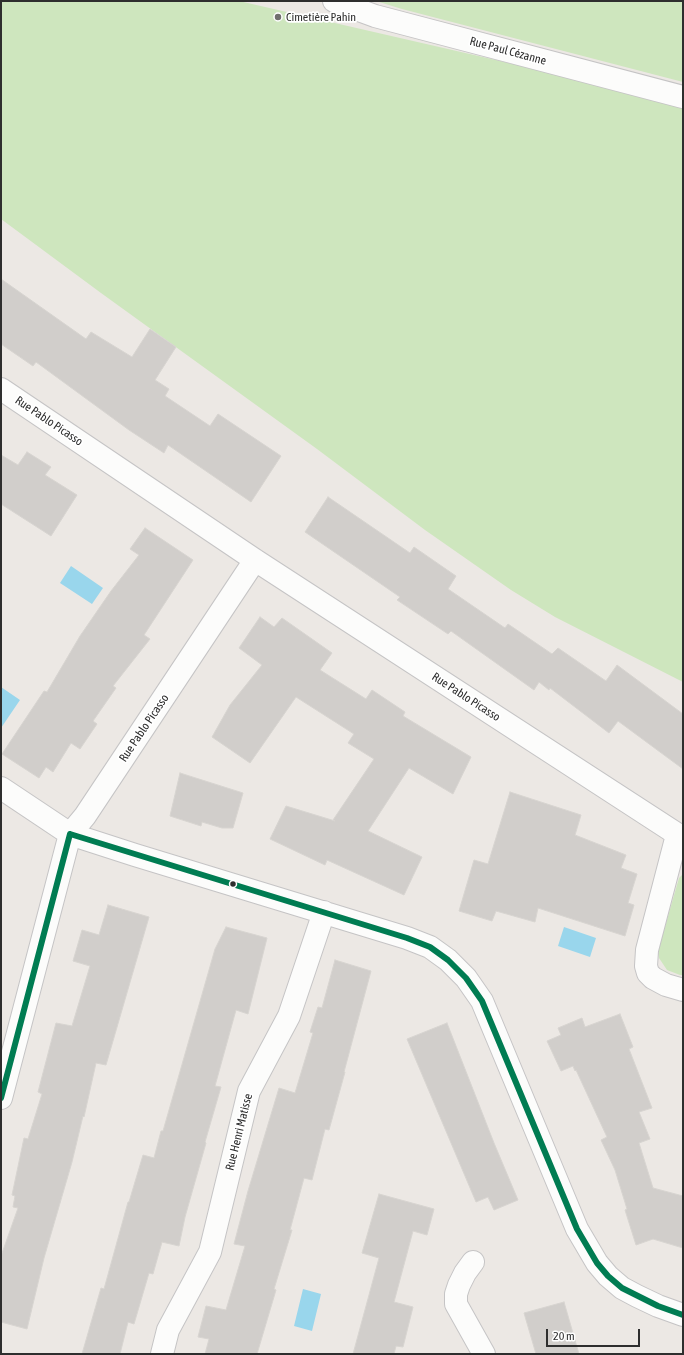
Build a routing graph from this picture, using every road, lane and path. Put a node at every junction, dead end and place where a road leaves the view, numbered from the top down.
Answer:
1 (334, 1) edge
2 (683, 97) edge
3 (1, 389) edge
4 (255, 560) junction
5 (1, 788) edge
6 (70, 834) junction
7 (680, 836) edge
8 (324, 912) junction
9 (683, 990) edge
10 (1, 1098) edge
11 (473, 1262) dead end
12 (683, 1315) edge
13 (162, 1354) edge
14 (484, 1354) edge

1 - 2 street, Rue Paul Cézanne
3 - 4 street, Rue Pablo Picasso
4 - 6 street, Rue Pablo Picasso
4 - 7 street, Rue Pablo Picasso
5 - 6 street
6 - 8 street
6 - 10 street
7 - 9 street, Rue Pablo Picasso
8 - 12 street
8 - 13 street, Rue Henri Matisse
11 - 14 street

